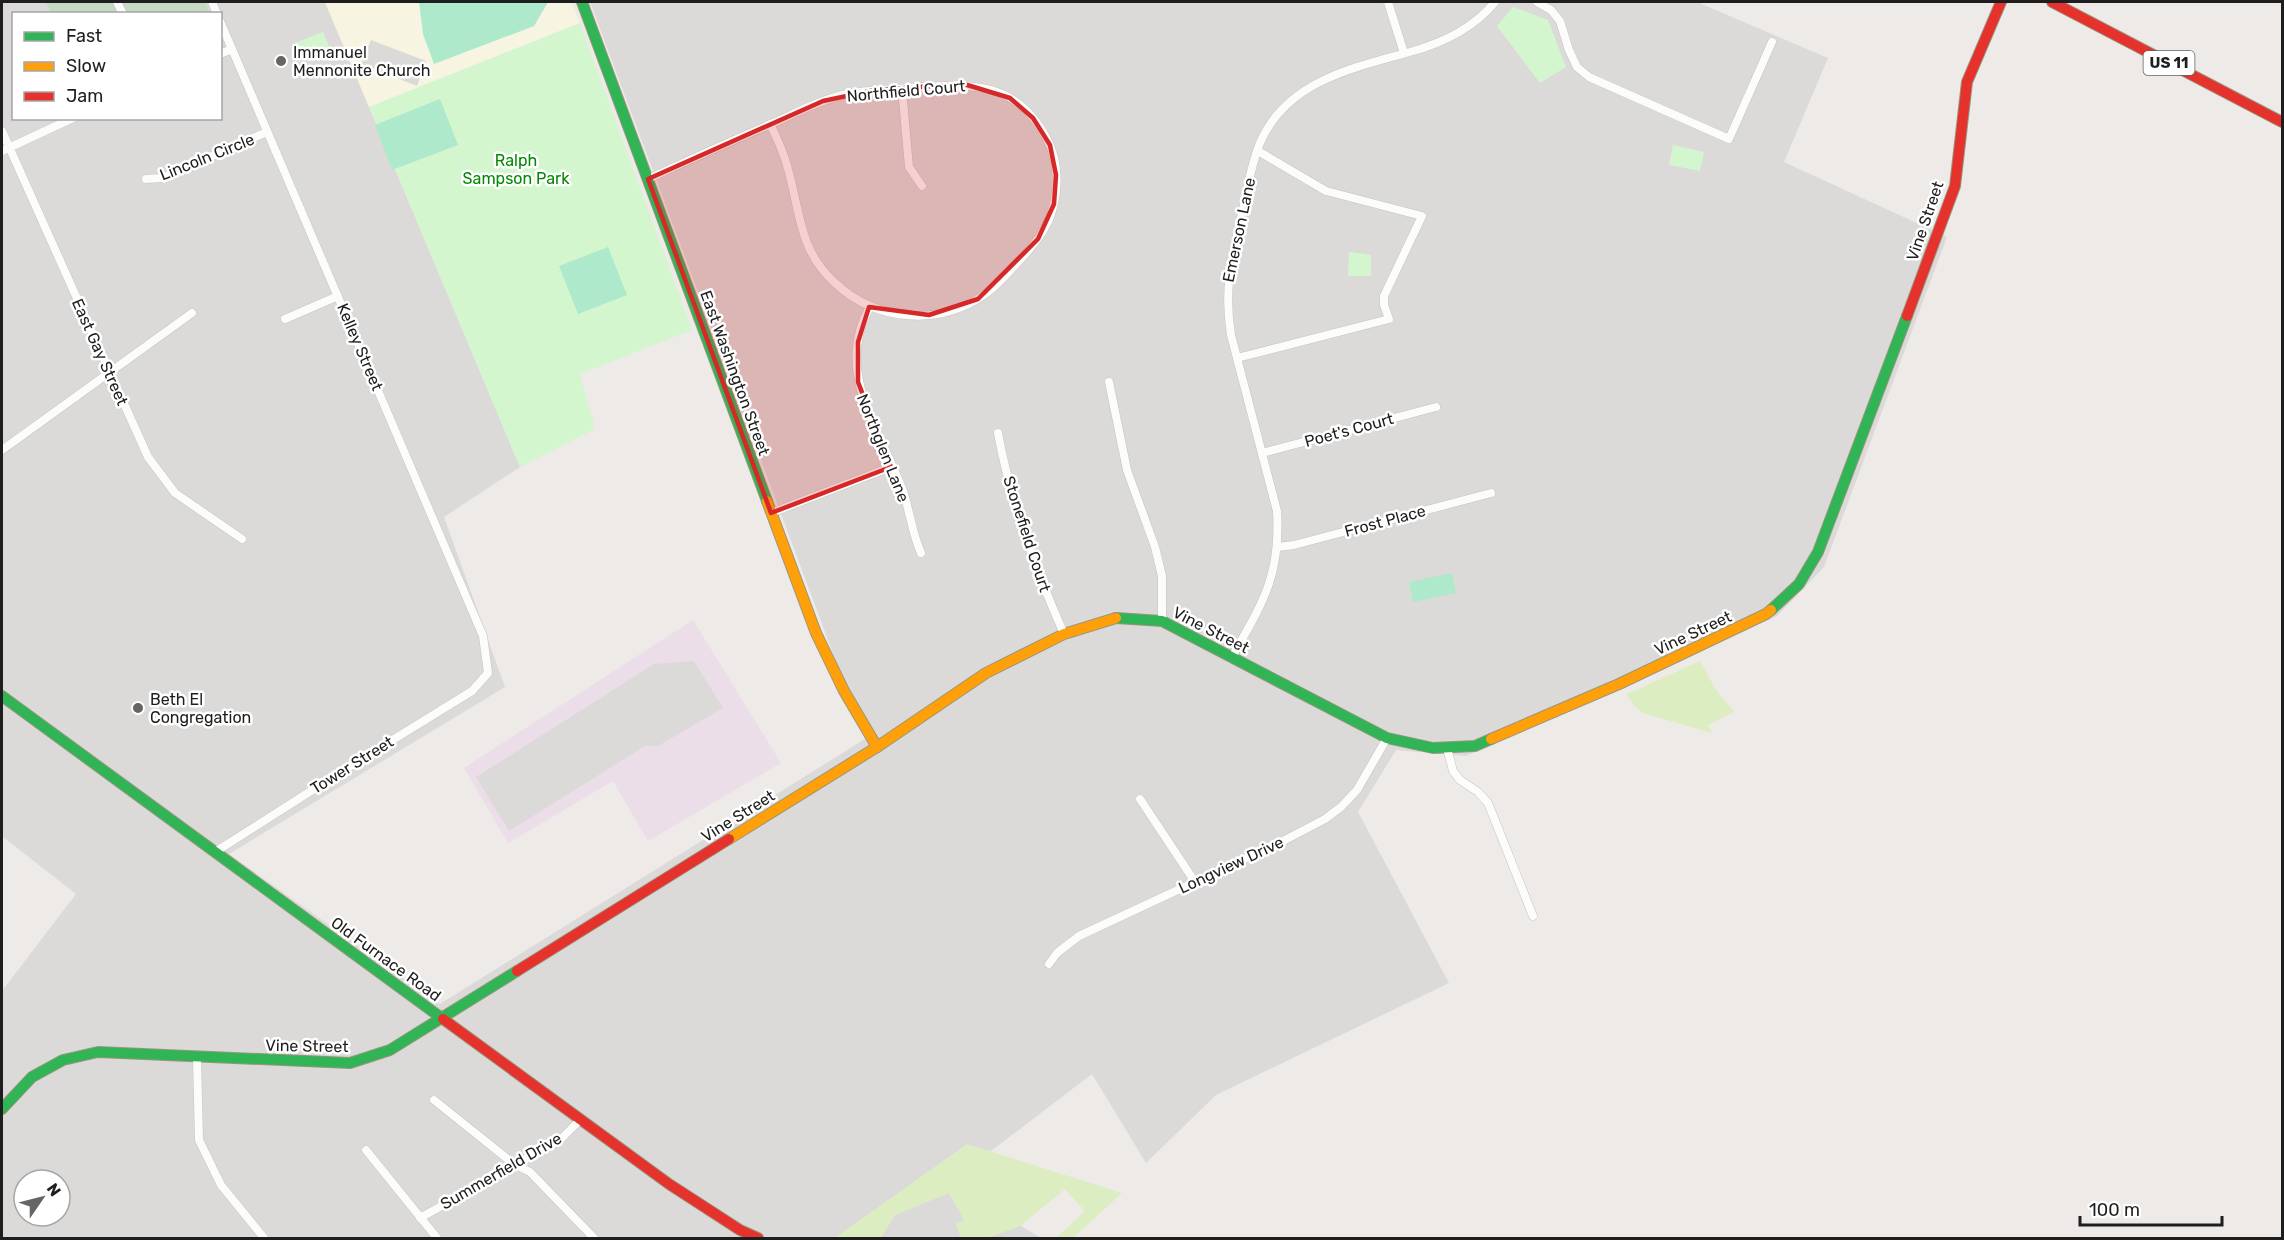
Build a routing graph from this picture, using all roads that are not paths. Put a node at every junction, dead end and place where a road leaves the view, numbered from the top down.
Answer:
1 (582, 2) edge
2 (1388, 2) edge
3 (1495, 2) edge
4 (1537, 2) edge
5 (2001, 2) edge
6 (2054, 3) edge
7 (222, 26) edge
8 (1772, 42) dead end
9 (232, 49) junction
10 (222, 53) edge
11 (1404, 53) junction
12 (902, 89) junction
13 (69, 120) edge
14 (2283, 122) edge
15 (770, 124) junction
16 (2, 130) edge
17 (267, 132) junction
18 (5, 149) edge
19 (1258, 150) junction
20 (146, 179) dead end
21 (648, 179) junction
22 (922, 186) dead end
23 (338, 296) junction
24 (870, 307) junction
25 (192, 313) dead end
26 (285, 320) dead end
27 (1237, 358) junction
28 (110, 372) junction
29 (1109, 382) dead end
30 (1436, 407) dead end
31 (998, 433) dead end
32 (2, 450) edge
33 (1262, 453) junction
34 (891, 467) junction
35 (1491, 493) dead end
36 (771, 513) junction
37 (242, 539) dead end
38 (1278, 547) junction
39 (921, 553) dead end
40 (1162, 621) junction
41 (1064, 634) junction
42 (1232, 657) junction
43 (486, 676) joint
44 (2, 696) edge
45 (1387, 738) junction
46 (877, 747) junction
47 (1446, 747) junction
48 (1140, 799) dead end
49 (215, 852) junction
50 (1194, 882) junction
51 (1533, 916) dead end
52 (1049, 964) dead end
53 (441, 1018) junction
54 (197, 1058) junction
55 (434, 1100) dead end
56 (2, 1108) edge
57 (580, 1120) junction
58 (366, 1150) dead end
59 (514, 1164) junction
60 (420, 1218) junction
61 (264, 1239) edge
62 (436, 1239) edge
63 (594, 1239) edge
64 (758, 1239) edge

1 - 21 main road, East Washington Street
2 - 11 street
3 - 11 street, Emerson Lane
4 - 8 street
5 - 47 main road, Vine Street
6 - 14 main road, US 11
7 - 9 street, Kelley Street
9 - 10 street
9 - 17 street, Kelley Street
11 - 19 street, Emerson Lane
12 - 15 street, Northfield Court
12 - 22 street
12 - 24 street, Northfield Court
13 - 18 street
15 - 21 street, Northfield Court
15 - 24 street, Northfield Court
16 - 18 street, East Gay Street
17 - 20 street, Lincoln Circle
17 - 23 street, Kelley Street
18 - 28 street, East Gay Street
19 - 27 street, Emerson Lane
19 - 27 street
21 - 36 main road, East Washington Street
23 - 26 street
23 - 43 street, Kelley Street
24 - 34 street, Northglen Lane
25 - 28 street
27 - 33 street, Emerson Lane
28 - 32 street
28 - 37 street, East Gay Street
29 - 40 street
30 - 33 street, Poet's Court
31 - 41 street, Stonefield Court
33 - 38 street, Emerson Lane
34 - 36 street
34 - 39 street, Northglen Lane
35 - 38 street, Frost Place
36 - 46 main road, East Washington Street
38 - 42 street, Emerson Lane
40 - 41 main road, Vine Street
40 - 42 main road, Vine Street
41 - 46 main road, Vine Street
42 - 45 main road, Vine Street
43 - 49 street, Tower Street
44 - 49 main road, Old Furnace Road
45 - 47 main road, Vine Street
45 - 50 street, Longview Drive
46 - 53 main road, Vine Street
47 - 51 street
48 - 50 street
49 - 53 main road, Old Furnace Road
50 - 52 street, Longview Drive
53 - 54 main road, Vine Street
53 - 57 main road, Old Furnace Road
54 - 56 main road, Vine Street
54 - 61 street
55 - 59 street
57 - 59 street, Summerfield Drive
57 - 64 main road, Old Furnace Road
58 - 60 street
59 - 60 street, Summerfield Drive
59 - 63 street
60 - 62 street

